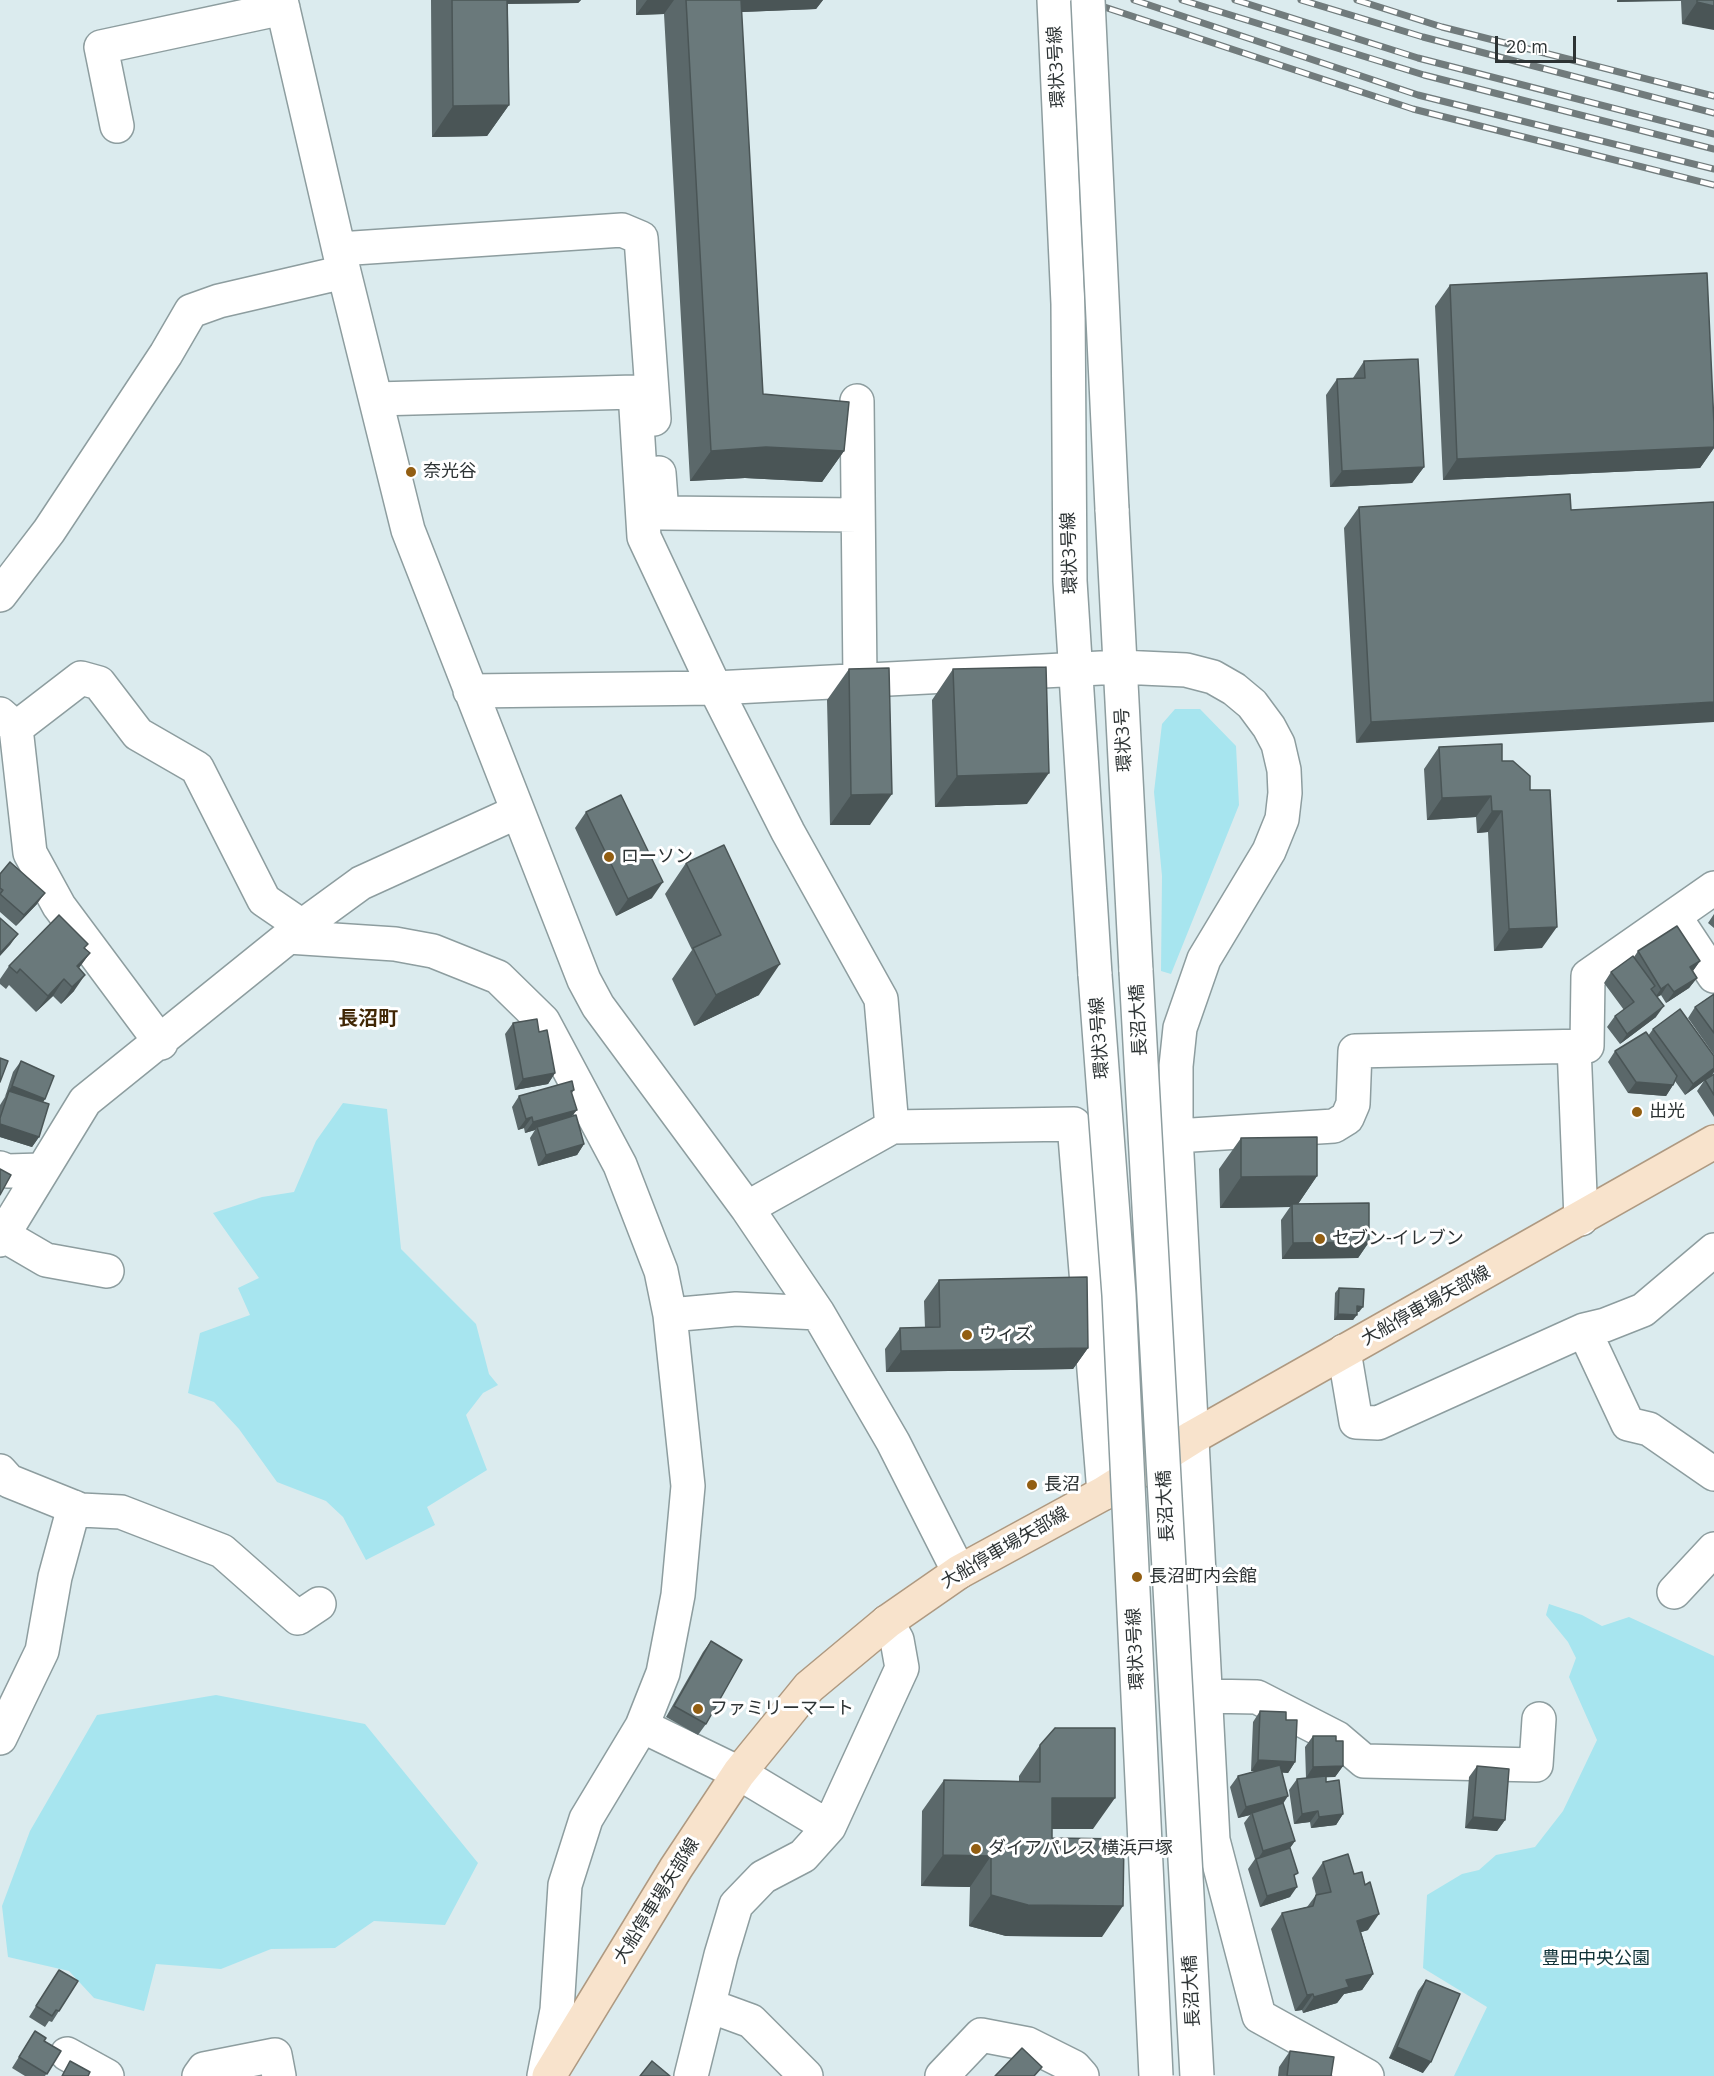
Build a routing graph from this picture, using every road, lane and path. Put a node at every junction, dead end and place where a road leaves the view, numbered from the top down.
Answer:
1 (1054, 0) edge
2 (1088, 0) edge
3 (282, 4) edge
4 (117, 126) dead end
5 (342, 261) junction
6 (376, 399) junction
7 (856, 402) dead end
8 (1112, 509) joint
9 (858, 515) junction
10 (0, 595) edge
11 (1120, 667) junction
12 (1075, 670) junction
13 (860, 680) junction
14 (715, 688) junction
15 (470, 691) junction
16 (8, 721) edge
17 (517, 812) junction
18 (1714, 888) edge
19 (1675, 917) junction
20 (295, 931) junction
21 (1136, 971) joint
22 (1714, 976) edge
23 (161, 1043) junction
24 (1574, 1046) junction
25 (892, 1127) junction
26 (1176, 1136) junction
27 (1714, 1142) edge
28 (0, 1168) edge
29 (41, 1170) junction
30 (747, 1208) junction
31 (1581, 1219) junction
32 (1, 1238) edge
33 (1714, 1250) edge
34 (107, 1271) dead end
35 (818, 1313) junction
36 (670, 1315) junction
37 (1584, 1329) junction
38 (1344, 1351) junction
39 (1193, 1437) junction
40 (0, 1471) edge
41 (1714, 1474) edge
42 (1104, 1493) junction
43 (74, 1507) junction
44 (1714, 1549) edge
45 (959, 1572) junction
46 (1674, 1592) dead end
47 (319, 1604) dead end
48 (887, 1622) junction
49 (1205, 1696) junction
50 (1539, 1719) dead end
51 (642, 1726) junction
52 (0, 1738) edge
53 (739, 1773) junction
54 (829, 1827) junction
55 (710, 2006) junction
56 (67, 2054) dead end
57 (107, 2076) edge
58 (199, 2076) edge
59 (279, 2076) edge
60 (547, 2076) edge
61 (691, 2076) edge
62 (806, 2076) edge
63 (942, 2076) edge
64 (1082, 2076) edge
65 (1156, 2076) edge
66 (1197, 2076) edge
67 (1367, 2076) edge

1 - 12 street, 環状3号線
2 - 8 street, 環状3号線, bridge
3 - 4 street
3 - 5 street
5 - 6 street
5 - 9 street
5 - 10 street
6 - 14 street
6 - 15 street
7 - 9 street
8 - 11 street, 環状3号
9 - 13 street
11 - 12 street
11 - 21 street, 環状3号
11 - 26 street
12 - 13 street
12 - 65 street, 環状3号線, bridge
13 - 14 street
14 - 15 street
14 - 25 street
15 - 17 street
16 - 20 street
16 - 23 street
17 - 20 street
17 - 30 street
18 - 19 street
19 - 22 street
19 - 24 street
20 - 23 street
20 - 36 street
21 - 66 street, 長沼大橋, bridge
23 - 29 street
24 - 26 street
24 - 31 street
25 - 30 street
25 - 42 street
26 - 39 street
27 - 31 main road, 大船停車場矢部線
28 - 29 street
29 - 32 street
30 - 35 street
31 - 38 main road, 大船停車場矢部線
32 - 34 street
33 - 37 street
35 - 36 street
35 - 45 street
36 - 51 street
37 - 38 street
37 - 41 street
38 - 39 main road, 大船停車場矢部線
39 - 42 main road, 大船停車場矢部線
39 - 49 street
40 - 43 street
42 - 45 main road, 大船停車場矢部線
43 - 47 street
43 - 52 street
44 - 46 street
45 - 48 main road, 大船停車場矢部線
48 - 53 main road, 大船停車場矢部線
48 - 54 street
49 - 50 street
49 - 67 street
51 - 53 street
51 - 60 street
53 - 54 street
53 - 60 main road, 大船停車場矢部線
54 - 55 street
55 - 61 street
55 - 62 street
56 - 57 street
58 - 59 street
63 - 64 street

